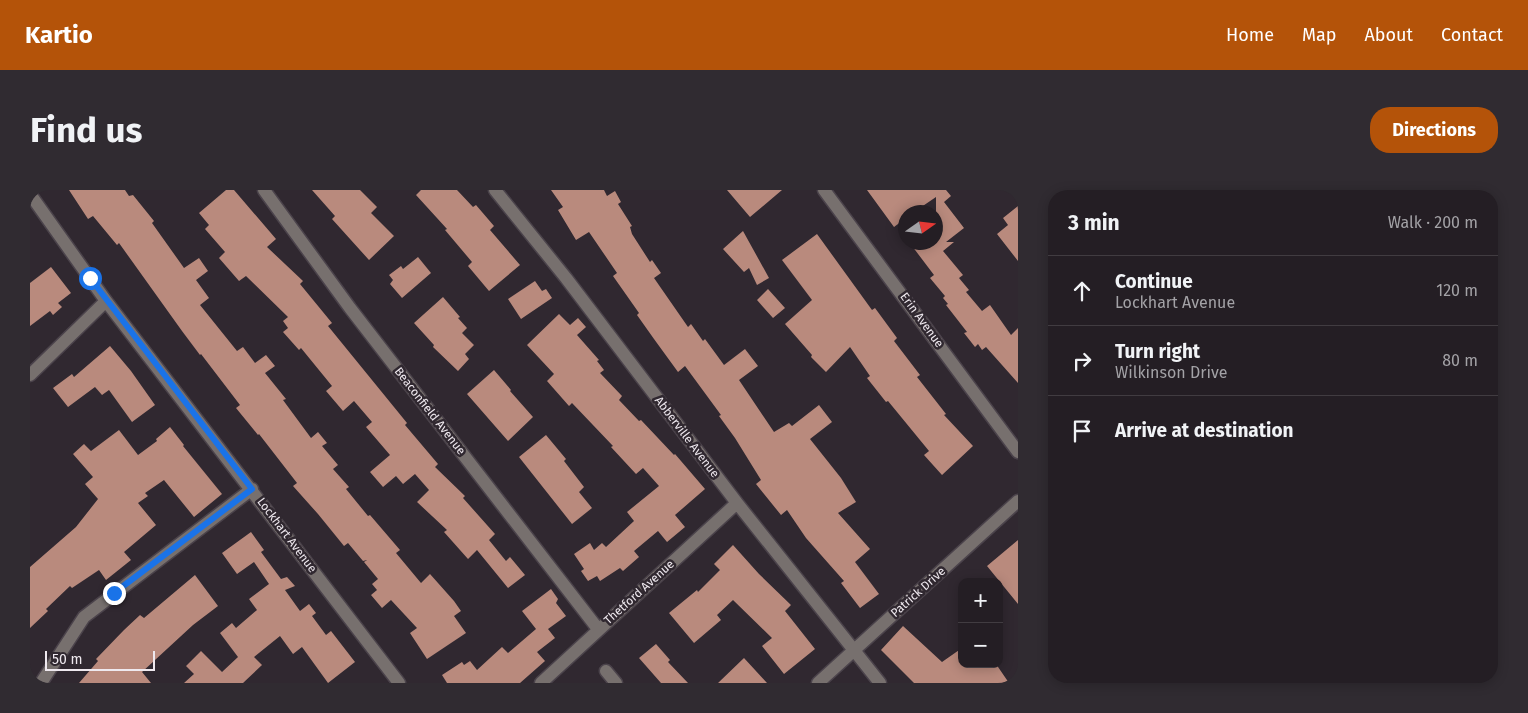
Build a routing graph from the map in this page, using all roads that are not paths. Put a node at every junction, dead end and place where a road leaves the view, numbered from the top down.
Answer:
1 (264, 190) edge
2 (495, 190) edge
3 (824, 190) edge
4 (30, 194) edge
5 (106, 301) junction
6 (30, 375) edge
7 (1018, 452) edge
8 (252, 489) junction
9 (1018, 501) edge
10 (737, 503) junction
11 (598, 629) junction
12 (854, 650) junction
13 (606, 671) dead end
14 (42, 683) edge
15 (400, 683) edge
16 (541, 683) edge
17 (616, 683) edge
18 (818, 683) edge
19 (880, 683) edge

1 - 11 street, Beaconfield Avenue
2 - 10 street, Abberville Avenue
3 - 7 street, Erin Avenue
4 - 5 street, Lockhart Avenue
5 - 6 street
5 - 8 street, Lockhart Avenue
8 - 14 street
8 - 15 street, Lockhart Avenue
9 - 12 street, Patrick Drive
10 - 11 street, Thetford Avenue
10 - 12 street, Abberville Avenue
11 - 16 street, Thetford Avenue
12 - 18 street, Patrick Drive
12 - 19 street, Abberville Avenue
13 - 17 street

